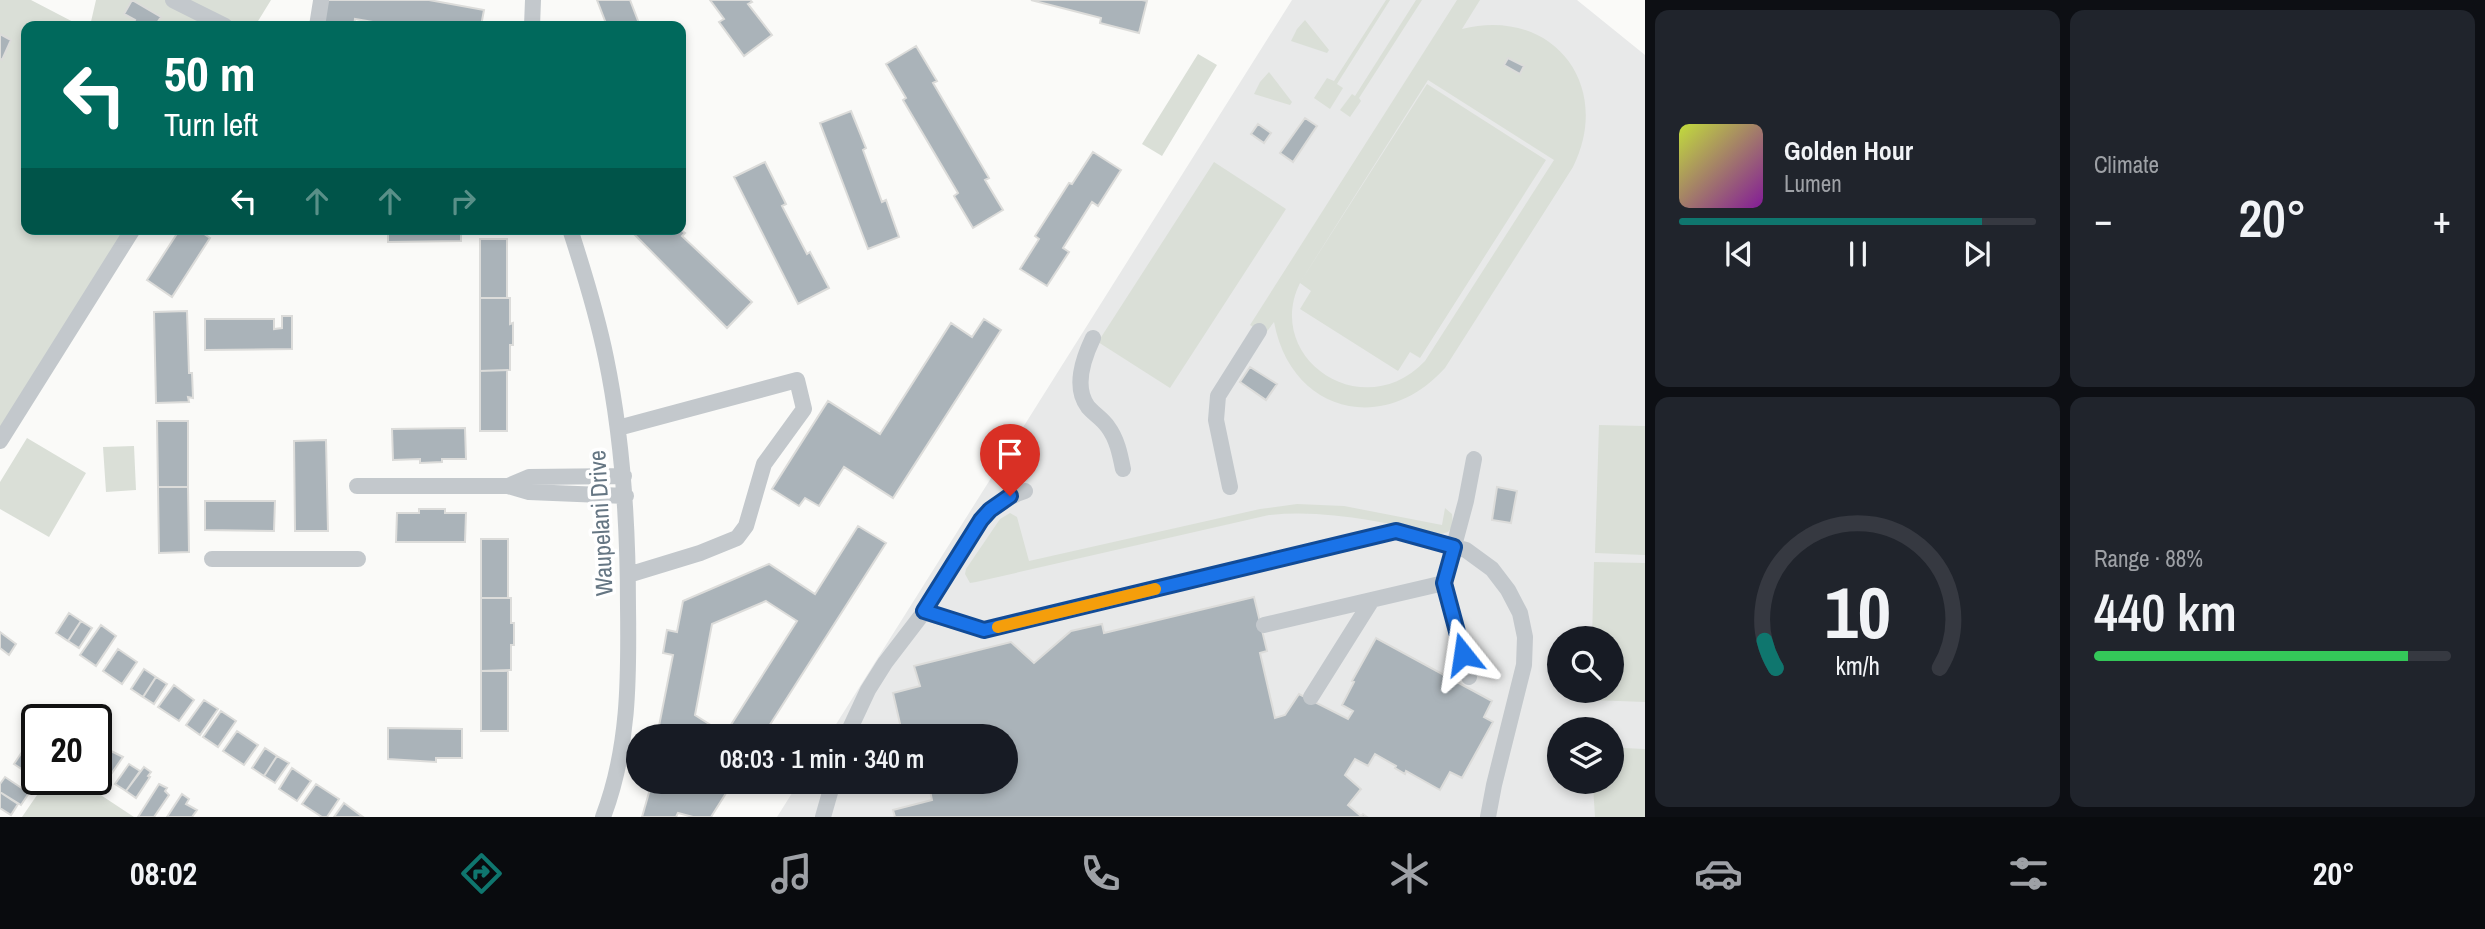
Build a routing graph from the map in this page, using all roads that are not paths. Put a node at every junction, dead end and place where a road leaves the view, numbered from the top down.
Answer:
1 (173, 0) edge
2 (533, 0) edge
3 (321, 1) edge
4 (215, 21) edge
5 (318, 21) edge
6 (532, 21) edge
7 (129, 235) edge
8 (572, 235) edge
9 (1259, 331) dead end
10 (1093, 338) dead end
11 (618, 428) junction
12 (0, 441) edge
13 (1474, 459) dead end
14 (1123, 469) dead end
15 (624, 476) junction
16 (357, 486) dead end
17 (508, 486) junction
18 (1230, 486) dead end
19 (1025, 491) dead end
20 (626, 496) junction
21 (1454, 547) junction
22 (212, 559) dead end
23 (358, 559) dead end
24 (628, 575) junction
25 (1444, 583) junction
26 (1372, 600) junction
27 (924, 611) junction
28 (1264, 625) dead end
29 (1469, 677) dead end
30 (1311, 697) dead end
31 (852, 724) edge
32 (830, 794) edge
33 (603, 817) edge
34 (823, 817) edge
35 (1488, 817) edge

1 - 4 street
2 - 6 street
3 - 5 street
7 - 12 street
8 - 11 street, Waupelani Drive
9 - 18 street
10 - 14 street
11 - 15 street, Waupelani Drive
11 - 24 street
13 - 21 street
15 - 17 street
15 - 20 street, Waupelani Drive
16 - 17 street
17 - 20 street
19 - 27 street
20 - 24 street, Waupelani Drive
21 - 25 street
21 - 27 street
21 - 35 street
22 - 23 street
24 - 33 street, Waupelani Drive
25 - 26 street
25 - 29 street
26 - 28 street
26 - 30 street
27 - 31 street
32 - 34 street

